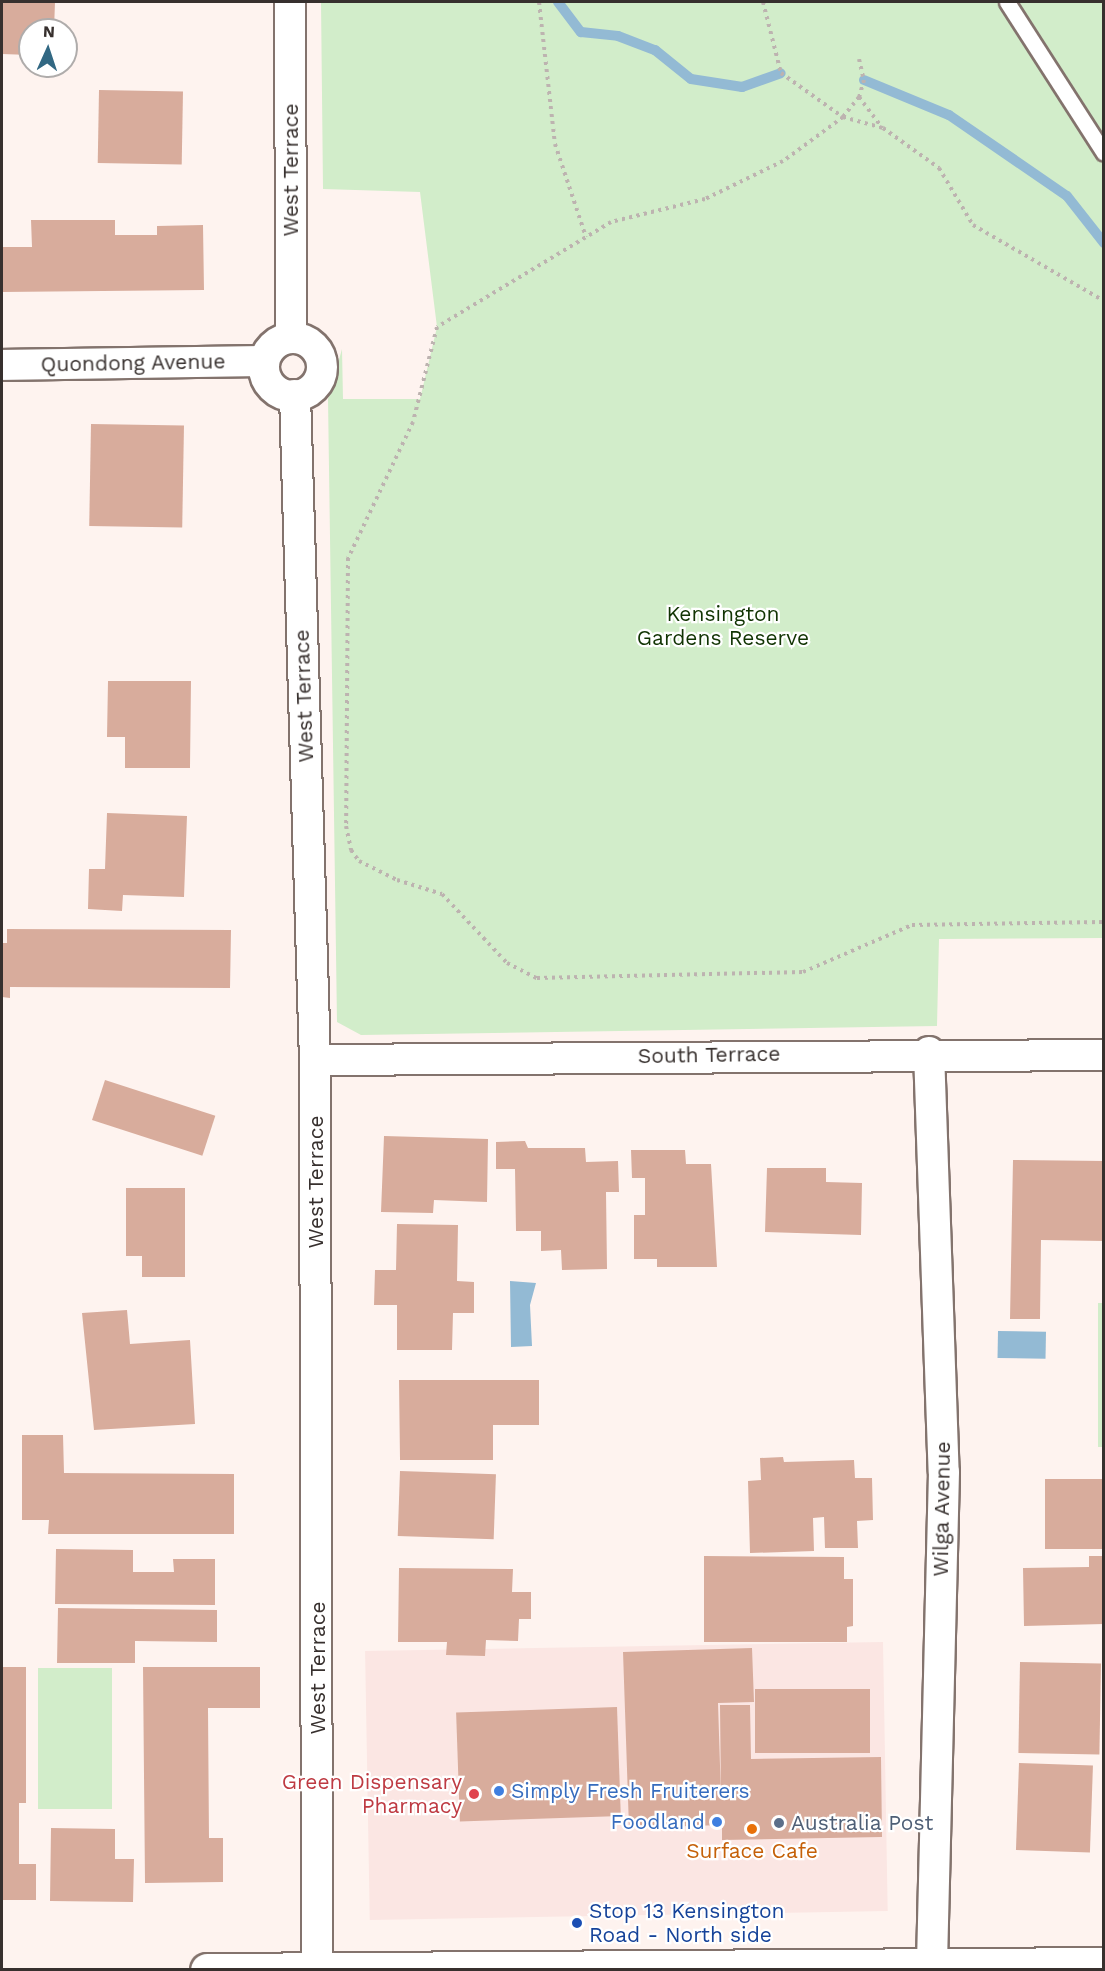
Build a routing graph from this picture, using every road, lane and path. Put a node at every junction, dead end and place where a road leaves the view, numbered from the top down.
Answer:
1 (290, 2) edge
2 (539, 2) edge
3 (763, 2) edge
4 (1007, 2) edge
5 (859, 58) dead end
6 (859, 97) junction
7 (843, 117) junction
8 (883, 128) junction
9 (1104, 153) edge
10 (586, 237) junction
11 (1104, 301) edge
12 (291, 338) junction
13 (264, 361) junction
14 (2, 365) edge
15 (295, 395) junction
16 (1104, 922) edge
17 (929, 1052) junction
18 (1104, 1055) edge
19 (315, 1060) junction
20 (1104, 1964) edge
21 (932, 1966) junction
22 (317, 1969) edge
23 (507, 1969) edge
24 (207, 1970) edge

1 - 12 street, West Terrace
2 - 10 path
3 - 7 path
4 - 9 lane
5 - 6 path
6 - 7 path
6 - 8 path
7 - 8 path
7 - 10 path
8 - 11 path
10 - 16 path
12 - 13 street
12 - 15 street
13 - 14 street, Quondong Avenue
13 - 15 street
15 - 19 street, West Terrace
17 - 18 street, South Terrace
17 - 19 street, South Terrace
17 - 21 street, Wilga Avenue
19 - 22 street, West Terrace
20 - 21 main road
21 - 23 main road
22 - 23 main road
22 - 24 main road

